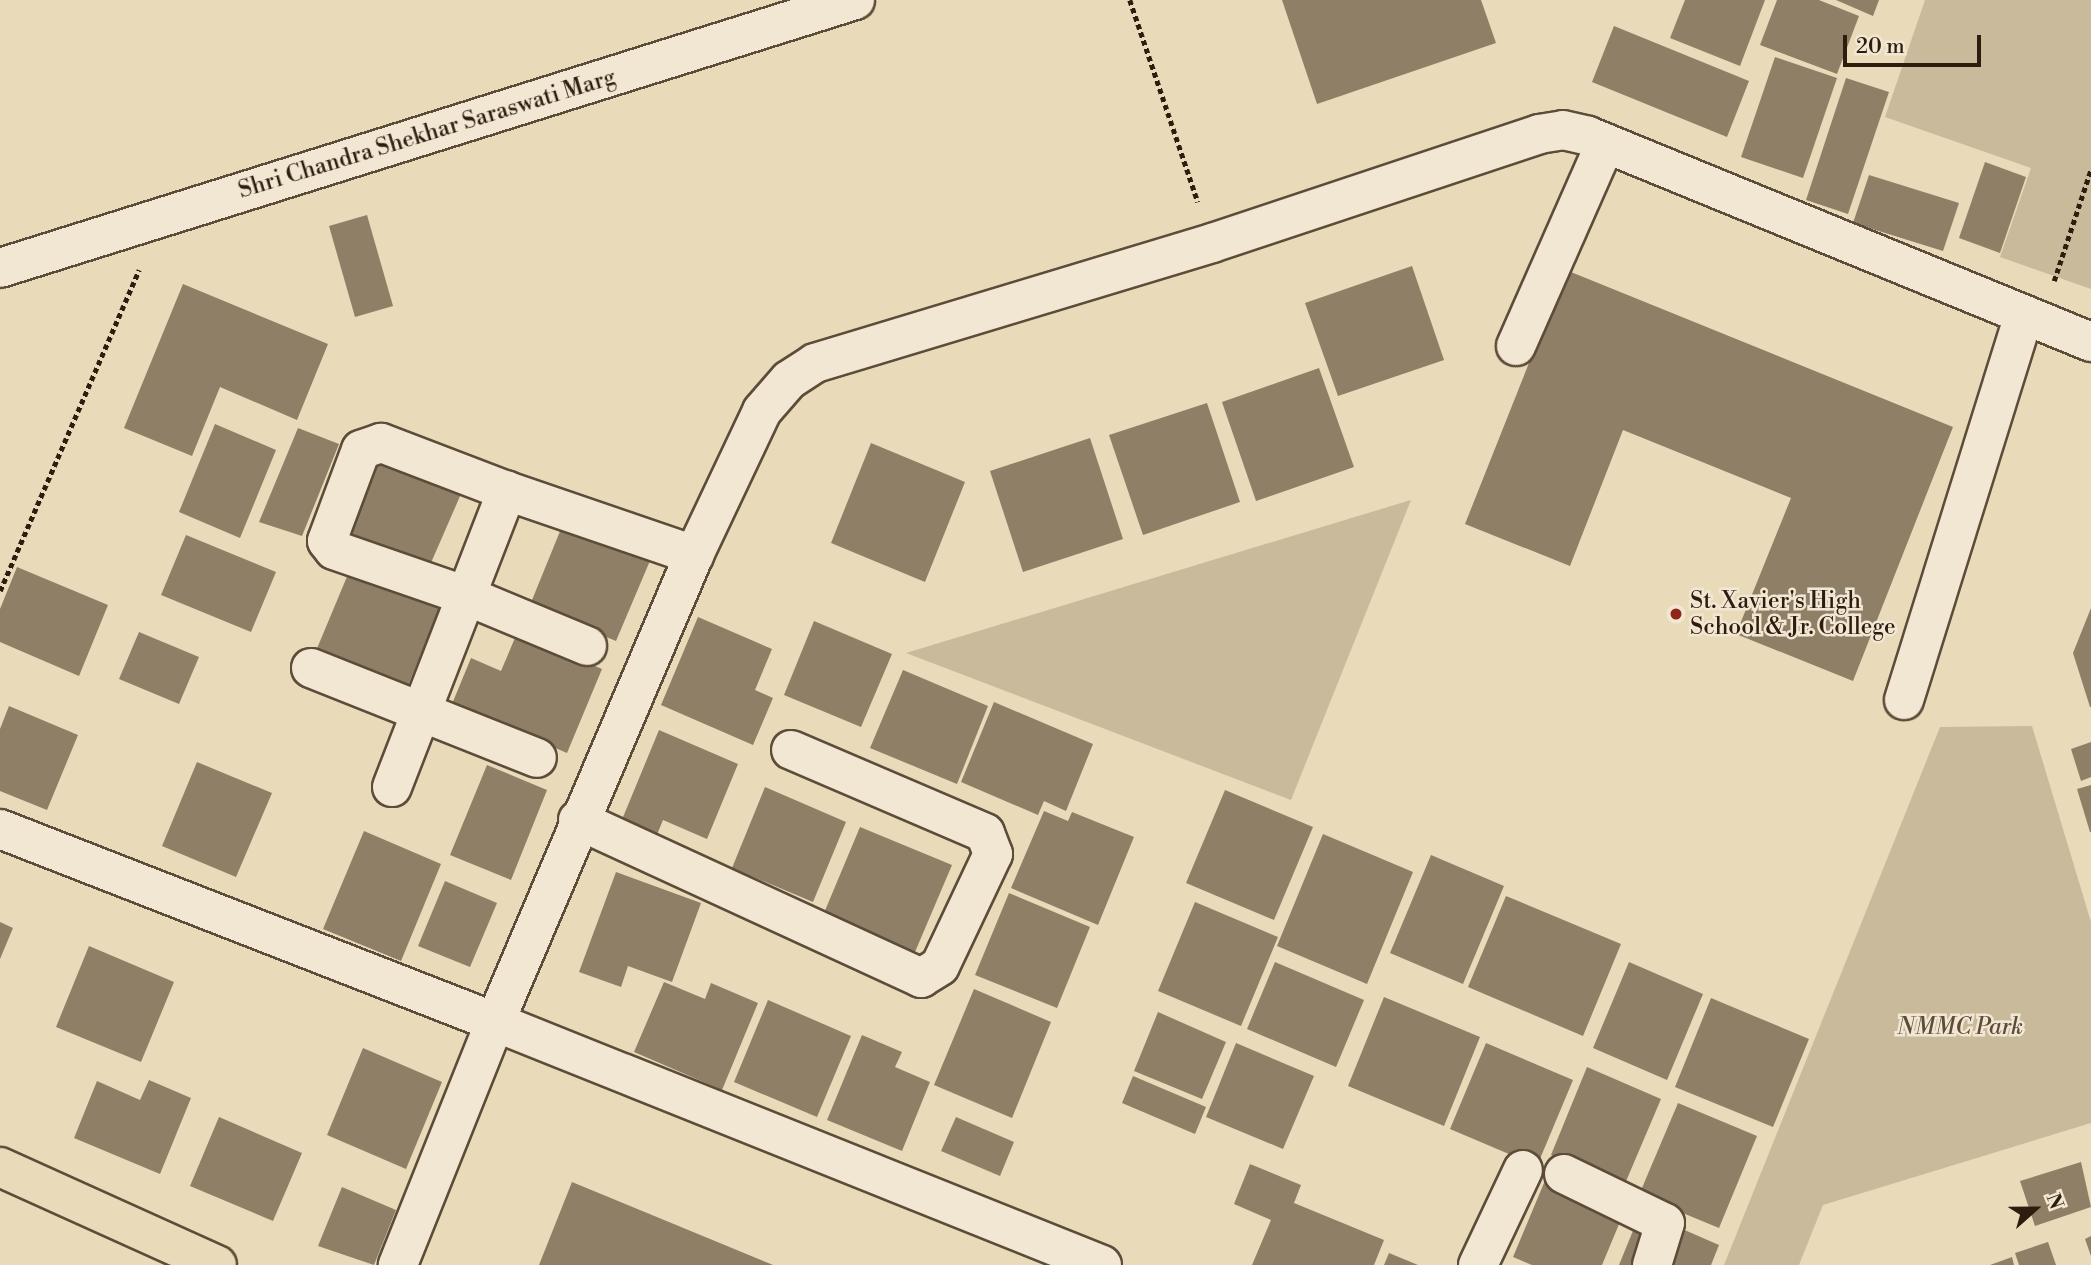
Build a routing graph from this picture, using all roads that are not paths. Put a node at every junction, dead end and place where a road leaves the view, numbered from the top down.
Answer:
1 (855, 0) edge
2 (1605, 144) junction
3 (0, 268) edge
4 (2032, 318) junction
5 (2091, 342) edge
6 (1516, 346) dead end
7 (507, 491) junction
8 (694, 555) junction
9 (467, 596) junction
10 (587, 646) dead end
11 (312, 668) dead end
12 (1904, 700) dead end
13 (422, 711) junction
14 (791, 750) dead end
15 (537, 758) dead end
16 (392, 787) dead end
17 (579, 820) junction
18 (0, 829) edge
19 (495, 1021) junction
20 (0, 1167) edge
21 (1523, 1170) dead end
22 (1564, 1174) dead end
23 (217, 1265) edge
24 (398, 1265) edge
25 (1102, 1265) edge
26 (1478, 1265) edge
27 (1652, 1265) edge

1 - 3 street, Shri Chandra Shekhar Saraswati Marg
2 - 4 street
2 - 6 street
2 - 8 street
4 - 5 street
4 - 12 street
7 - 8 street
7 - 9 street
7 - 9 street
8 - 17 street
9 - 10 street
9 - 13 street
11 - 13 street
13 - 15 street
13 - 16 street
14 - 17 street
17 - 19 street
18 - 19 street
19 - 24 street
19 - 25 street
20 - 23 main road
21 - 26 street
22 - 27 street

